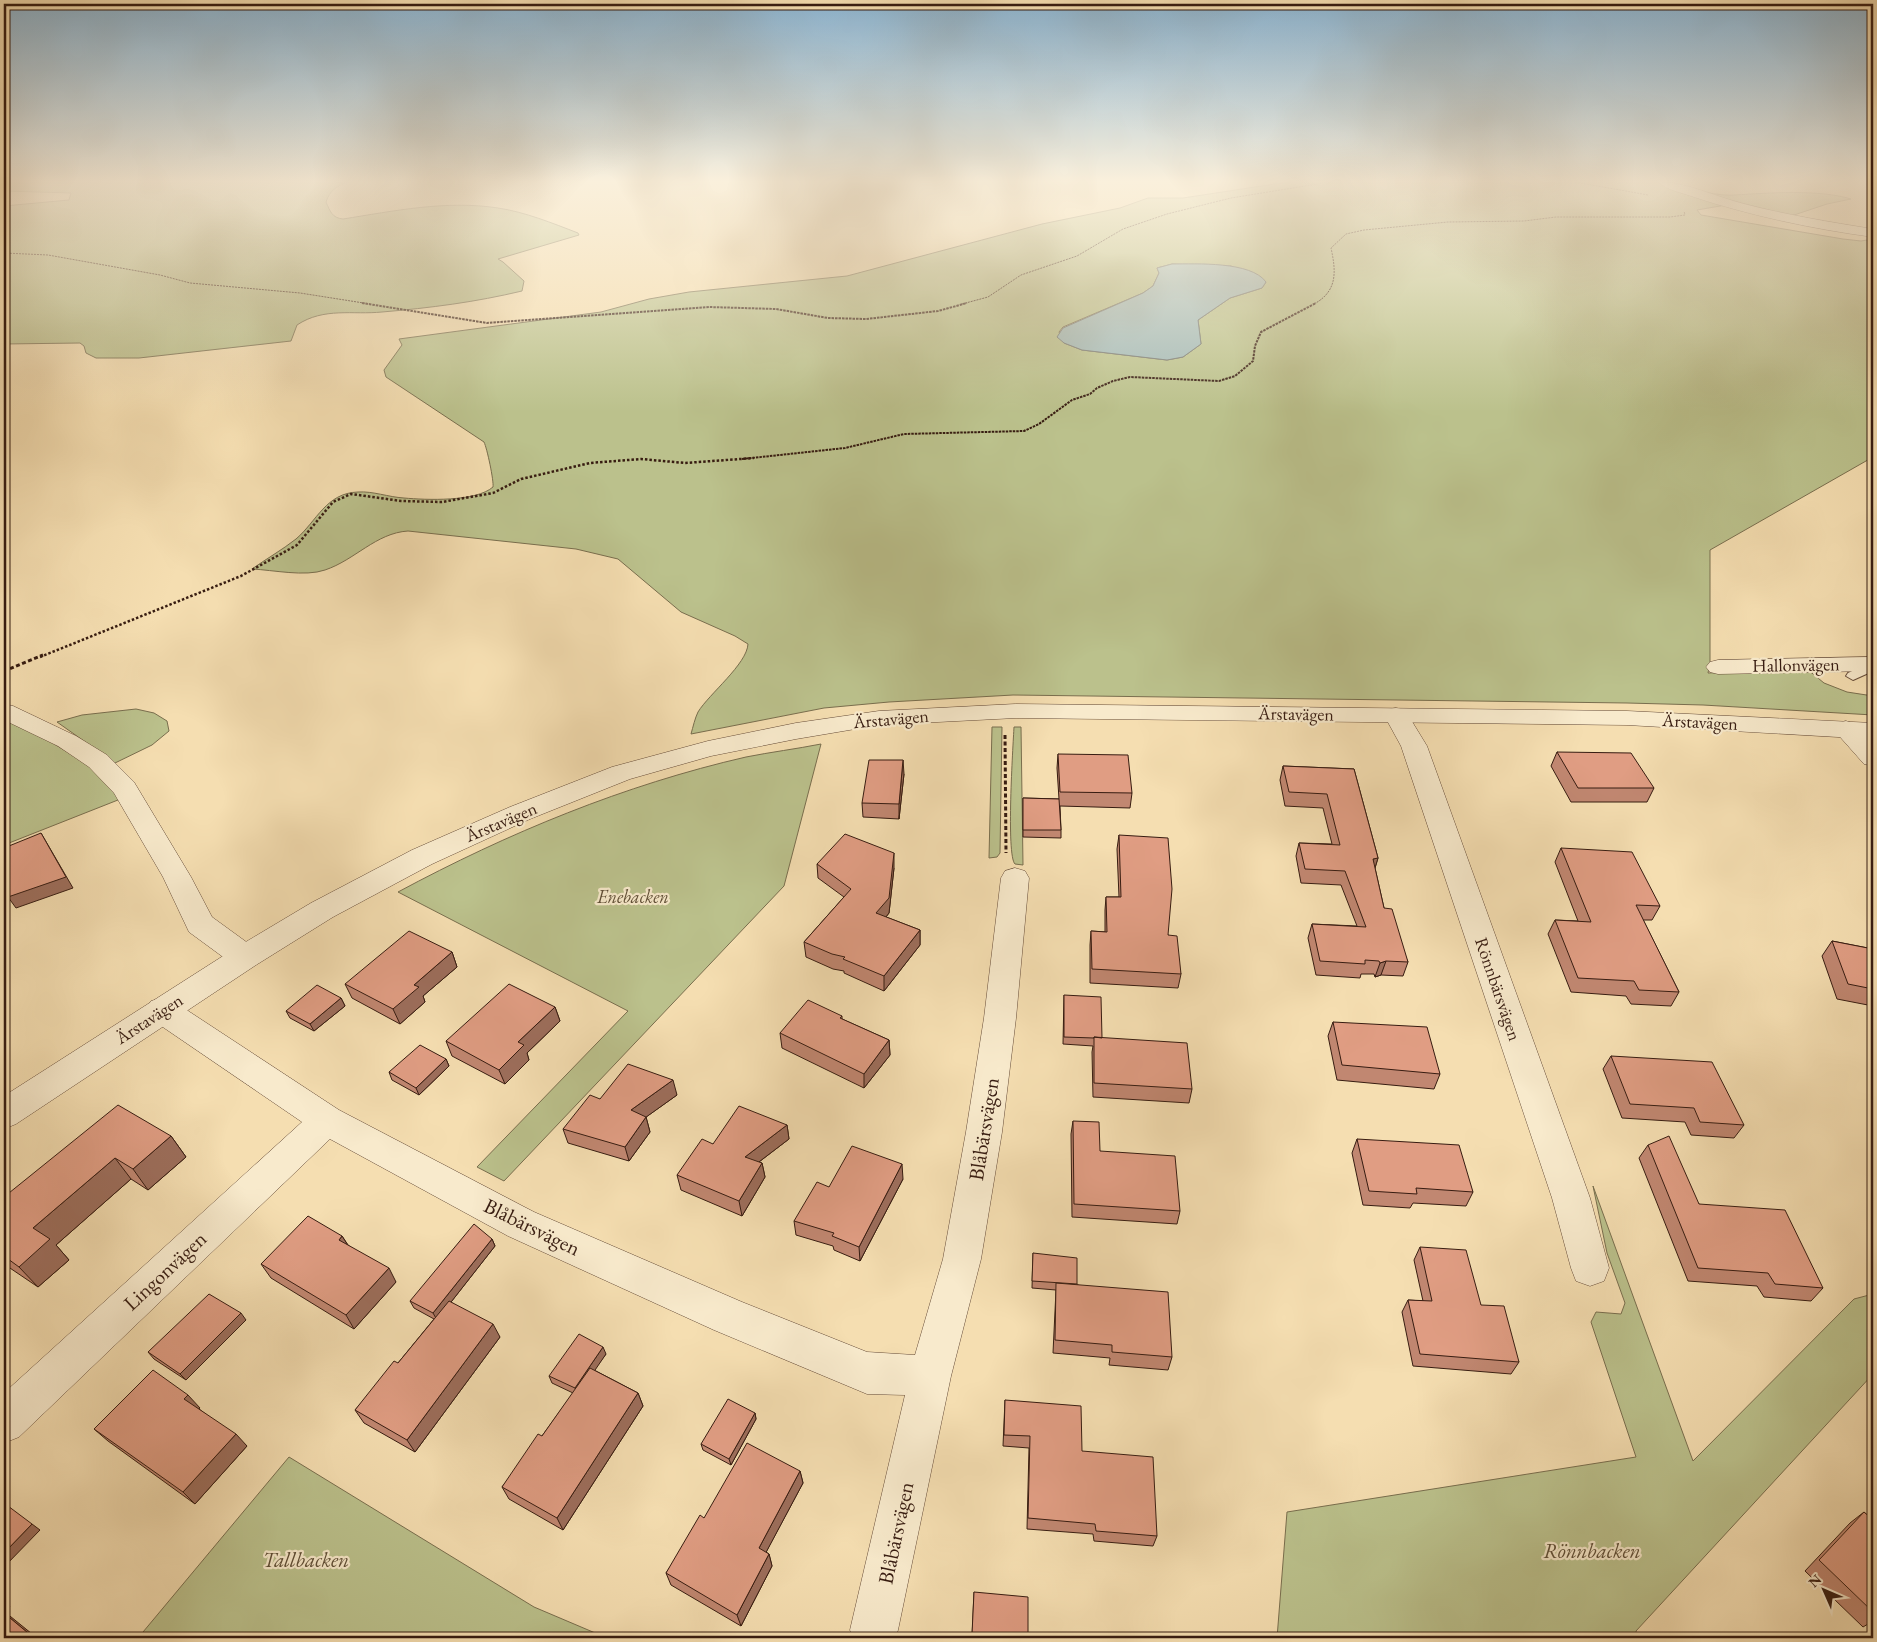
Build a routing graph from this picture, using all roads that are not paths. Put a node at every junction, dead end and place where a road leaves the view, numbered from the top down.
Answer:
1 (1873, 664) edge
2 (1718, 667) dead end
3 (1853, 676) dead end
4 (4, 711) edge
5 (1396, 715) junction
6 (1846, 729) junction
7 (1873, 731) edge
8 (1873, 758) edge
9 (1010, 866) road end
10 (245, 957) junction
11 (162, 1010) junction
12 (4, 1114) edge
13 (326, 1120) junction
14 (1590, 1268) dead end
15 (930, 1376) junction
16 (4, 1422) edge
17 (874, 1630) dead end

1 - 2 street, Hallonvägen
1 - 3 lane
4 - 10 street
5 - 6 street, Ärstavägen
5 - 10 street, Ärstavägen
5 - 14 street, Rönnbärsvägen
6 - 7 street, Ärstavägen
6 - 8 street
9 - 15 street, Blåbärsvägen
10 - 11 street, Ärstavägen
11 - 12 street, Ärstavägen
11 - 13 street, Blåbärsvägen
13 - 15 street, Blåbärsvägen
13 - 16 street, Lingonvägen
15 - 17 street, Blåbärsvägen

